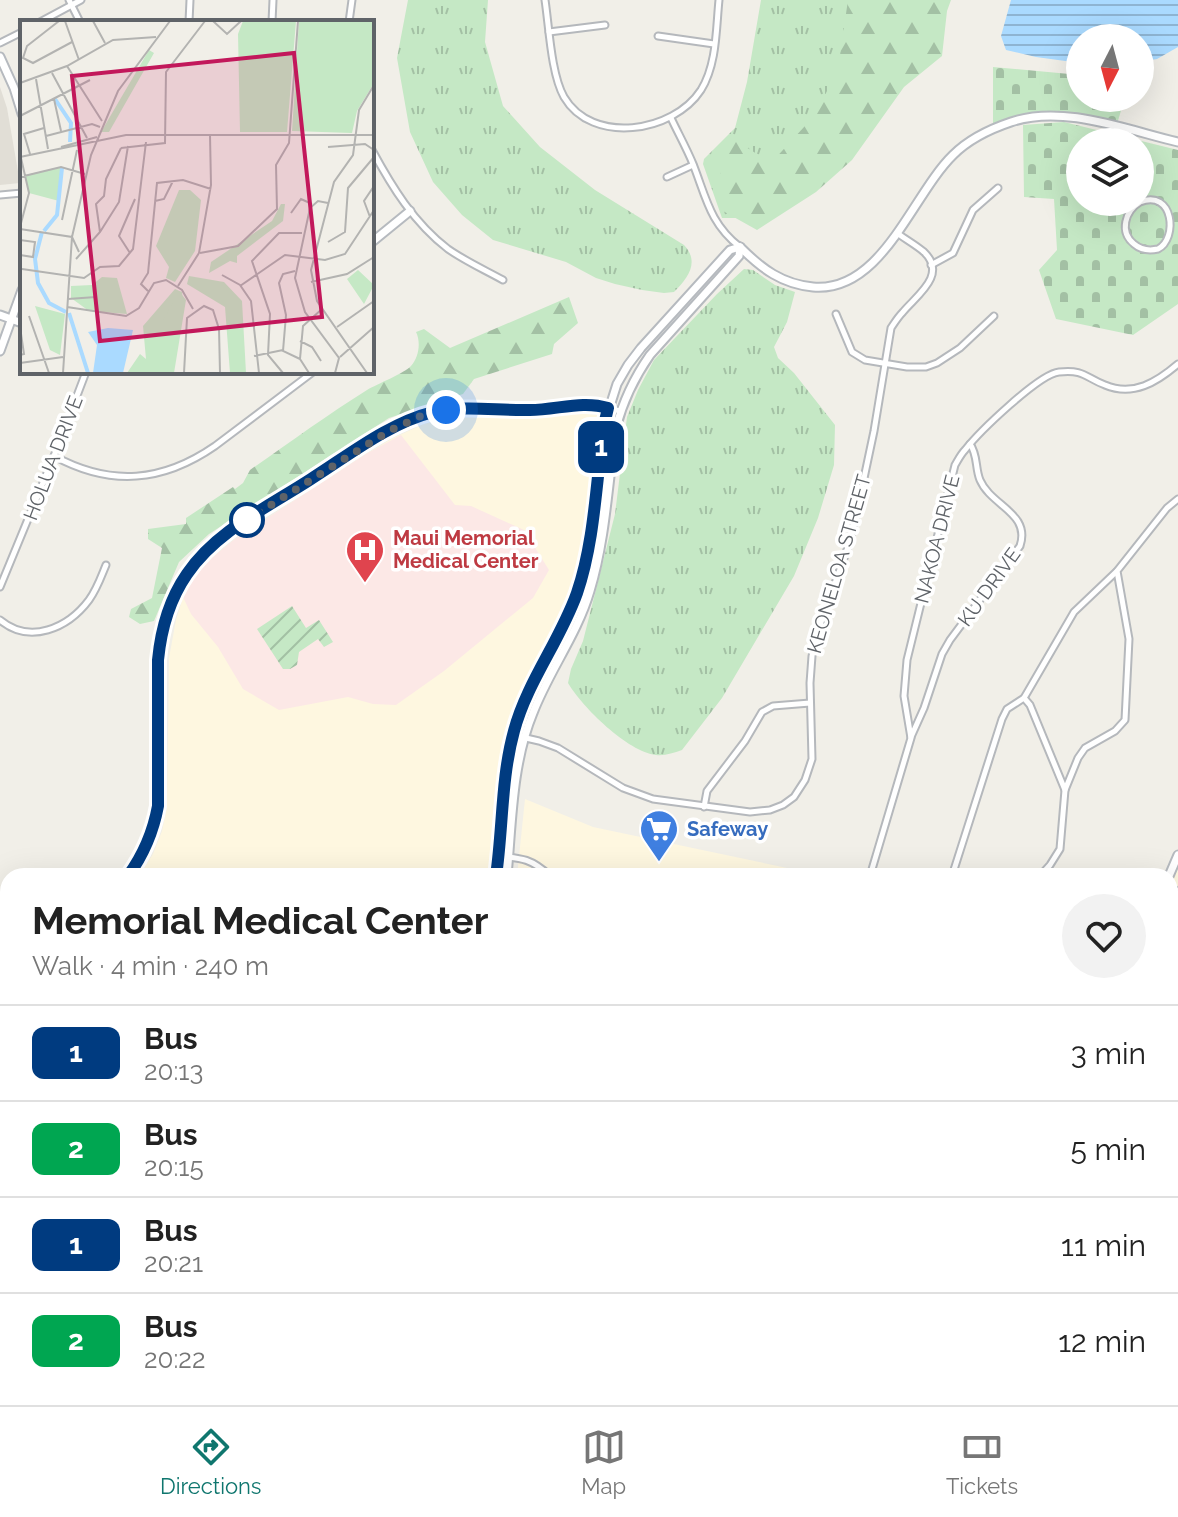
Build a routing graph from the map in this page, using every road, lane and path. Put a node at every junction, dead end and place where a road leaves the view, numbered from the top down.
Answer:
1 (81, 0) edge
2 (190, 0) edge
3 (273, 0) edge
4 (352, 0) edge
5 (545, 0) edge
6 (719, 0) edge
7 (70, 3) edge
8 (43, 20) edge
9 (189, 20) edge
10 (272, 20) edge
11 (349, 20) edge
12 (605, 25) dead end
13 (549, 32) junction
14 (20, 33) edge
15 (658, 36) dead end
16 (0, 43) edge
17 (714, 44) junction
18 (0, 57) edge
19 (20, 108) edge
20 (671, 118) junction
21 (1178, 142) edge
22 (374, 154) edge
23 (693, 165) junction
24 (667, 177) dead end
25 (998, 188) dead end
26 (20, 193) edge
27 (0, 195) edge
28 (1154, 200) edge
29 (410, 211) junction
30 (1126, 216) edge
31 (1177, 230) edge
32 (897, 233) junction
33 (374, 240) edge
34 (740, 247) junction
35 (931, 265) junction
36 (503, 280) dead end
37 (20, 296) edge
38 (836, 314) dead end
39 (0, 315) edge
40 (994, 316) dead end
41 (12, 319) junction
42 (20, 322) edge
43 (0, 351) edge
44 (884, 364) junction
45 (1178, 364) edge
46 (85, 374) edge
47 (310, 374) edge
48 (608, 408) junction
49 (620, 411) junction
50 (970, 444) junction
51 (54, 456) junction
52 (1178, 499) edge
53 (106, 565) dead end
54 (1117, 571) junction
55 (0, 587) edge
56 (0, 620) edge
57 (1024, 698) junction
58 (810, 703) junction
59 (513, 735) junction
60 (524, 738) junction
61 (911, 738) junction
62 (1065, 790) junction
63 (704, 807) junction
64 (499, 856) junction
65 (509, 857) junction
66 (133, 868) edge
67 (497, 868) edge
68 (508, 868) edge
69 (541, 868) edge
70 (872, 868) edge
71 (955, 868) edge
72 (1047, 868) edge

1 - 7 street
2 - 9 street
3 - 10 street
4 - 11 street
5 - 13 street
6 - 17 street
7 - 8 street
12 - 13 street
13 - 20 street
14 - 16 street
15 - 17 street
17 - 20 street
18 - 19 main road
20 - 23 street
21 - 32 main road
22 - 29 street
23 - 24 street
23 - 34 street
25 - 35 street
26 - 27 street
28 - 31 street
29 - 33 main road
29 - 36 street
30 - 31 street
32 - 34 main road
32 - 35 street
34 - 48 main road
34 - 49 main road
35 - 44 street, KEONELOA STREET
37 - 41 main road
38 - 44 street
39 - 41 main road
40 - 44 street
41 - 42 main road
41 - 43 main road
44 - 58 street, KEONELOA STREET
45 - 50 street, NAKOA DRIVE
46 - 51 street, HOLUA DRIVE
47 - 51 street
48 - 49 street
48 - 59 main road
48 - 66 street
49 - 60 main road
50 - 61 street, NAKOA DRIVE
50 - 61 street, KU DRIVE
51 - 55 street, HOLUA DRIVE
52 - 54 street
53 - 56 street
54 - 57 street
54 - 62 street
57 - 62 street
57 - 71 street
58 - 63 street
58 - 63 street, KEONELOA STREET
59 - 60 street, KEONELOA STREET
59 - 64 main road
60 - 63 street, KEONELOA STREET
60 - 65 main road
61 - 70 street, NAKOA DRIVE
62 - 72 street
64 - 65 street
64 - 67 main road
65 - 68 main road
65 - 69 street

